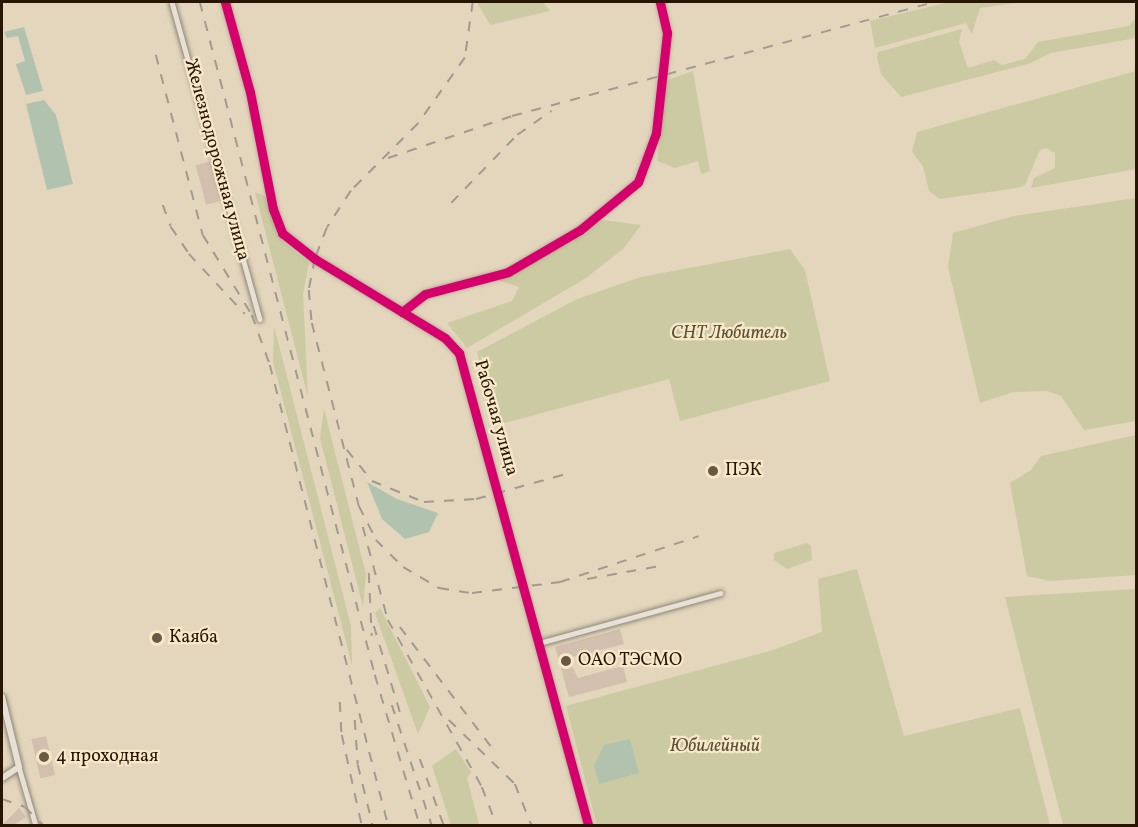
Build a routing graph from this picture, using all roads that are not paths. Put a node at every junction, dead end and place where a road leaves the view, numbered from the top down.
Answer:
1 (172, 2) edge
2 (225, 2) edge
3 (660, 2) edge
4 (402, 312) junction
5 (260, 319) dead end
6 (720, 593) dead end
7 (539, 643) junction
8 (2, 697) edge
9 (19, 767) junction
10 (2, 778) edge
11 (36, 825) edge
12 (588, 825) edge

1 - 5 street, Железнодорожная улица
2 - 4 street, Рабочая улица
3 - 4 street
4 - 7 street, Рабочая улица
6 - 7 street
7 - 12 street, Рабочая улица
8 - 9 main road
9 - 10 main road
9 - 11 street

